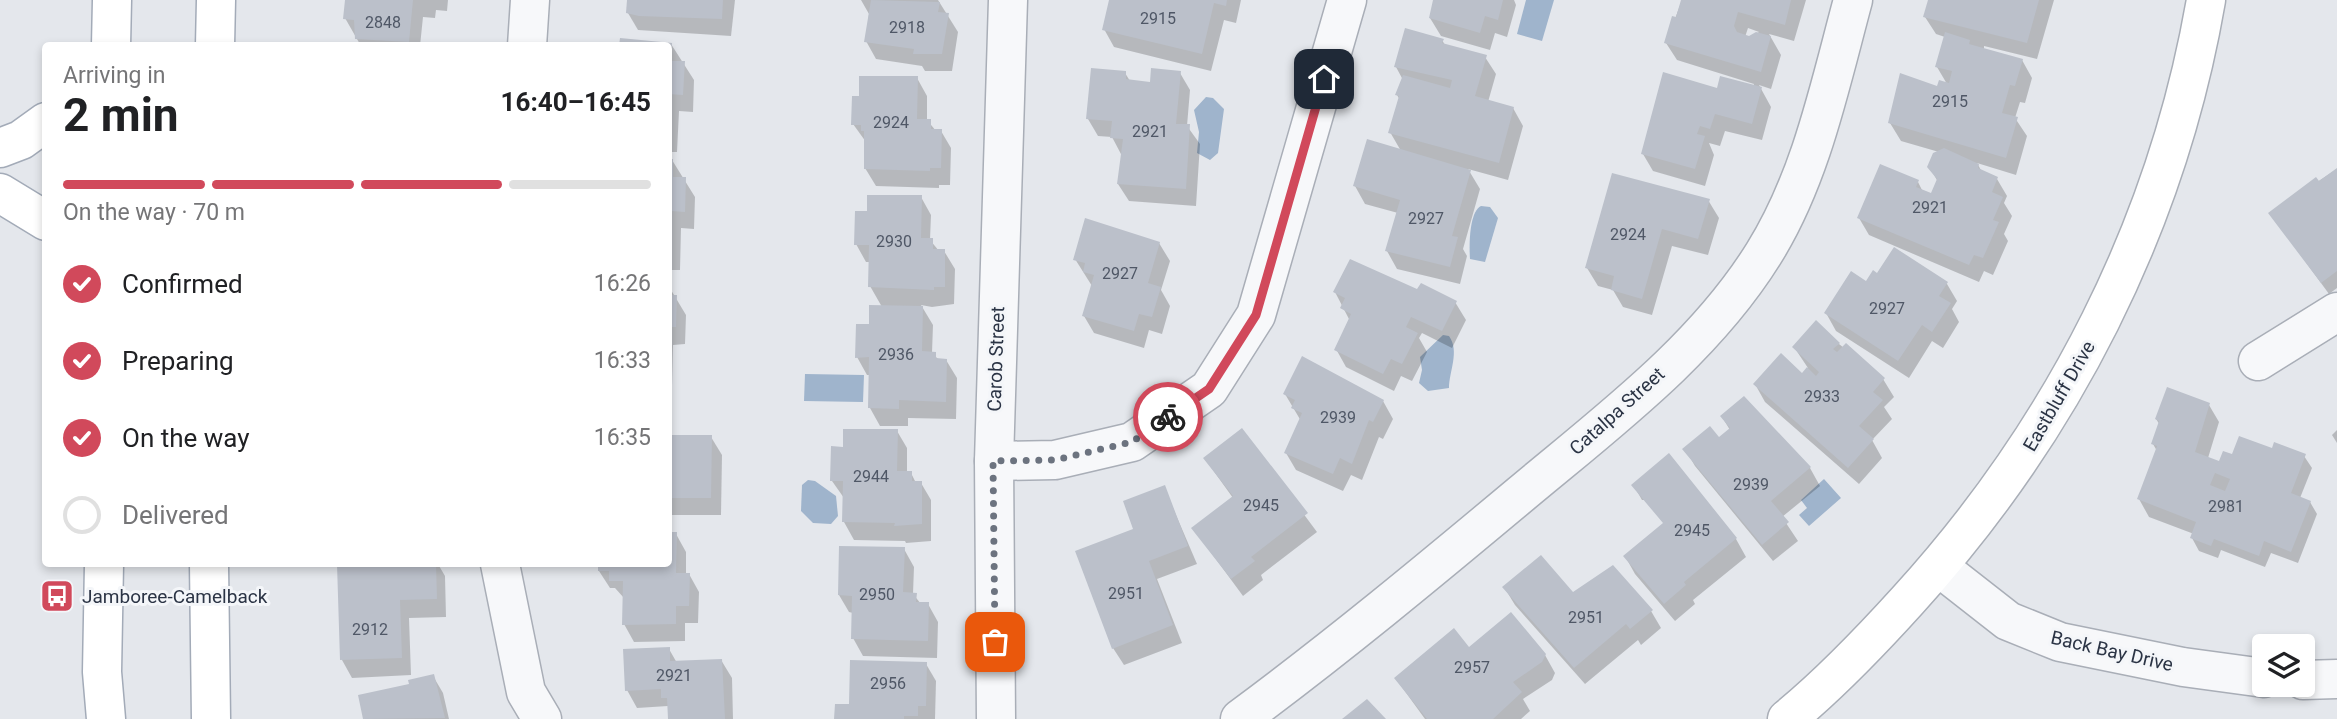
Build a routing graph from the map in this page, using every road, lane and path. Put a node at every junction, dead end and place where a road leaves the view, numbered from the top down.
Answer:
1 (112, 0) edge
2 (216, 0) edge
3 (530, 0) edge
4 (1008, 0) edge
5 (1347, 0) edge
6 (1853, 0) edge
7 (2206, 0) edge
8 (111, 42) edge
9 (215, 42) edge
10 (527, 42) edge
11 (42, 125) edge
12 (0, 148) edge
13 (0, 193) edge
14 (42, 219) edge
15 (2337, 312) edge
16 (2258, 361) dead end
17 (993, 461) junction
18 (104, 567) edge
19 (209, 567) edge
20 (501, 567) edge
21 (1939, 567) junction
22 (2252, 676) edge
23 (2337, 678) edge
24 (2315, 679) edge
25 (106, 719) edge
26 (211, 719) edge
27 (542, 719) edge
28 (996, 719) edge
29 (1240, 719) edge
30 (1787, 719) edge

1 - 8 main road
2 - 9 main road
3 - 10 street
4 - 17 street, Carob Street
5 - 17 street
6 - 29 street, Catalpa Street
7 - 21 main road, Eastbluff Drive
11 - 12 main road
13 - 14 main road
15 - 16 street
17 - 28 street, Carob Street
18 - 25 main road
19 - 26 main road
20 - 27 street
21 - 22 street, Back Bay Drive
21 - 30 main road, Eastbluff Drive
23 - 24 street

